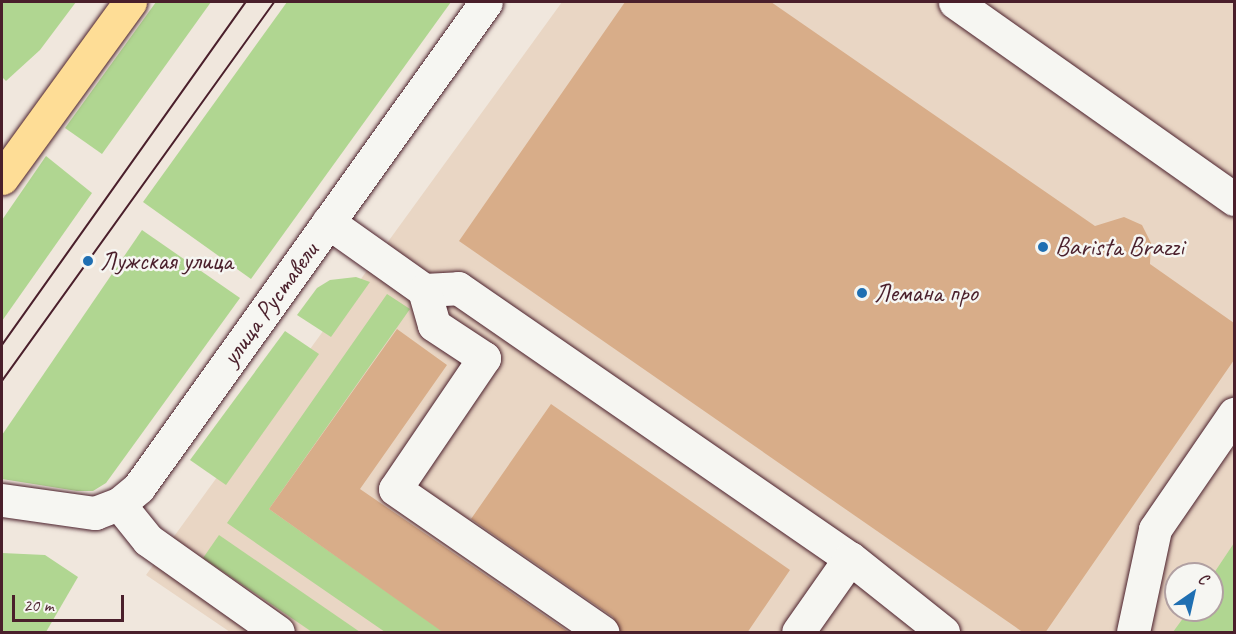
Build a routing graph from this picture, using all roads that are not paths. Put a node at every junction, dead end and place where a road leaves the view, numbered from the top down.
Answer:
1 (130, 2) edge
2 (486, 2) edge
3 (955, 2) edge
4 (2, 178) edge
5 (1234, 199) edge
6 (328, 222) junction
7 (424, 290) junction
8 (1234, 414) edge
9 (2, 500) edge
10 (119, 504) junction
11 (850, 558) junction
12 (278, 633) edge
13 (602, 633) edge
14 (798, 633) edge
15 (943, 633) edge
16 (1134, 633) edge

1 - 4 main road
2 - 6 street, улица Руставели
3 - 5 street
6 - 7 street
6 - 10 street, улица Руставели
7 - 11 street
7 - 13 street
8 - 16 street
9 - 10 street, улица Руставели
10 - 12 street
11 - 14 street
11 - 15 street

